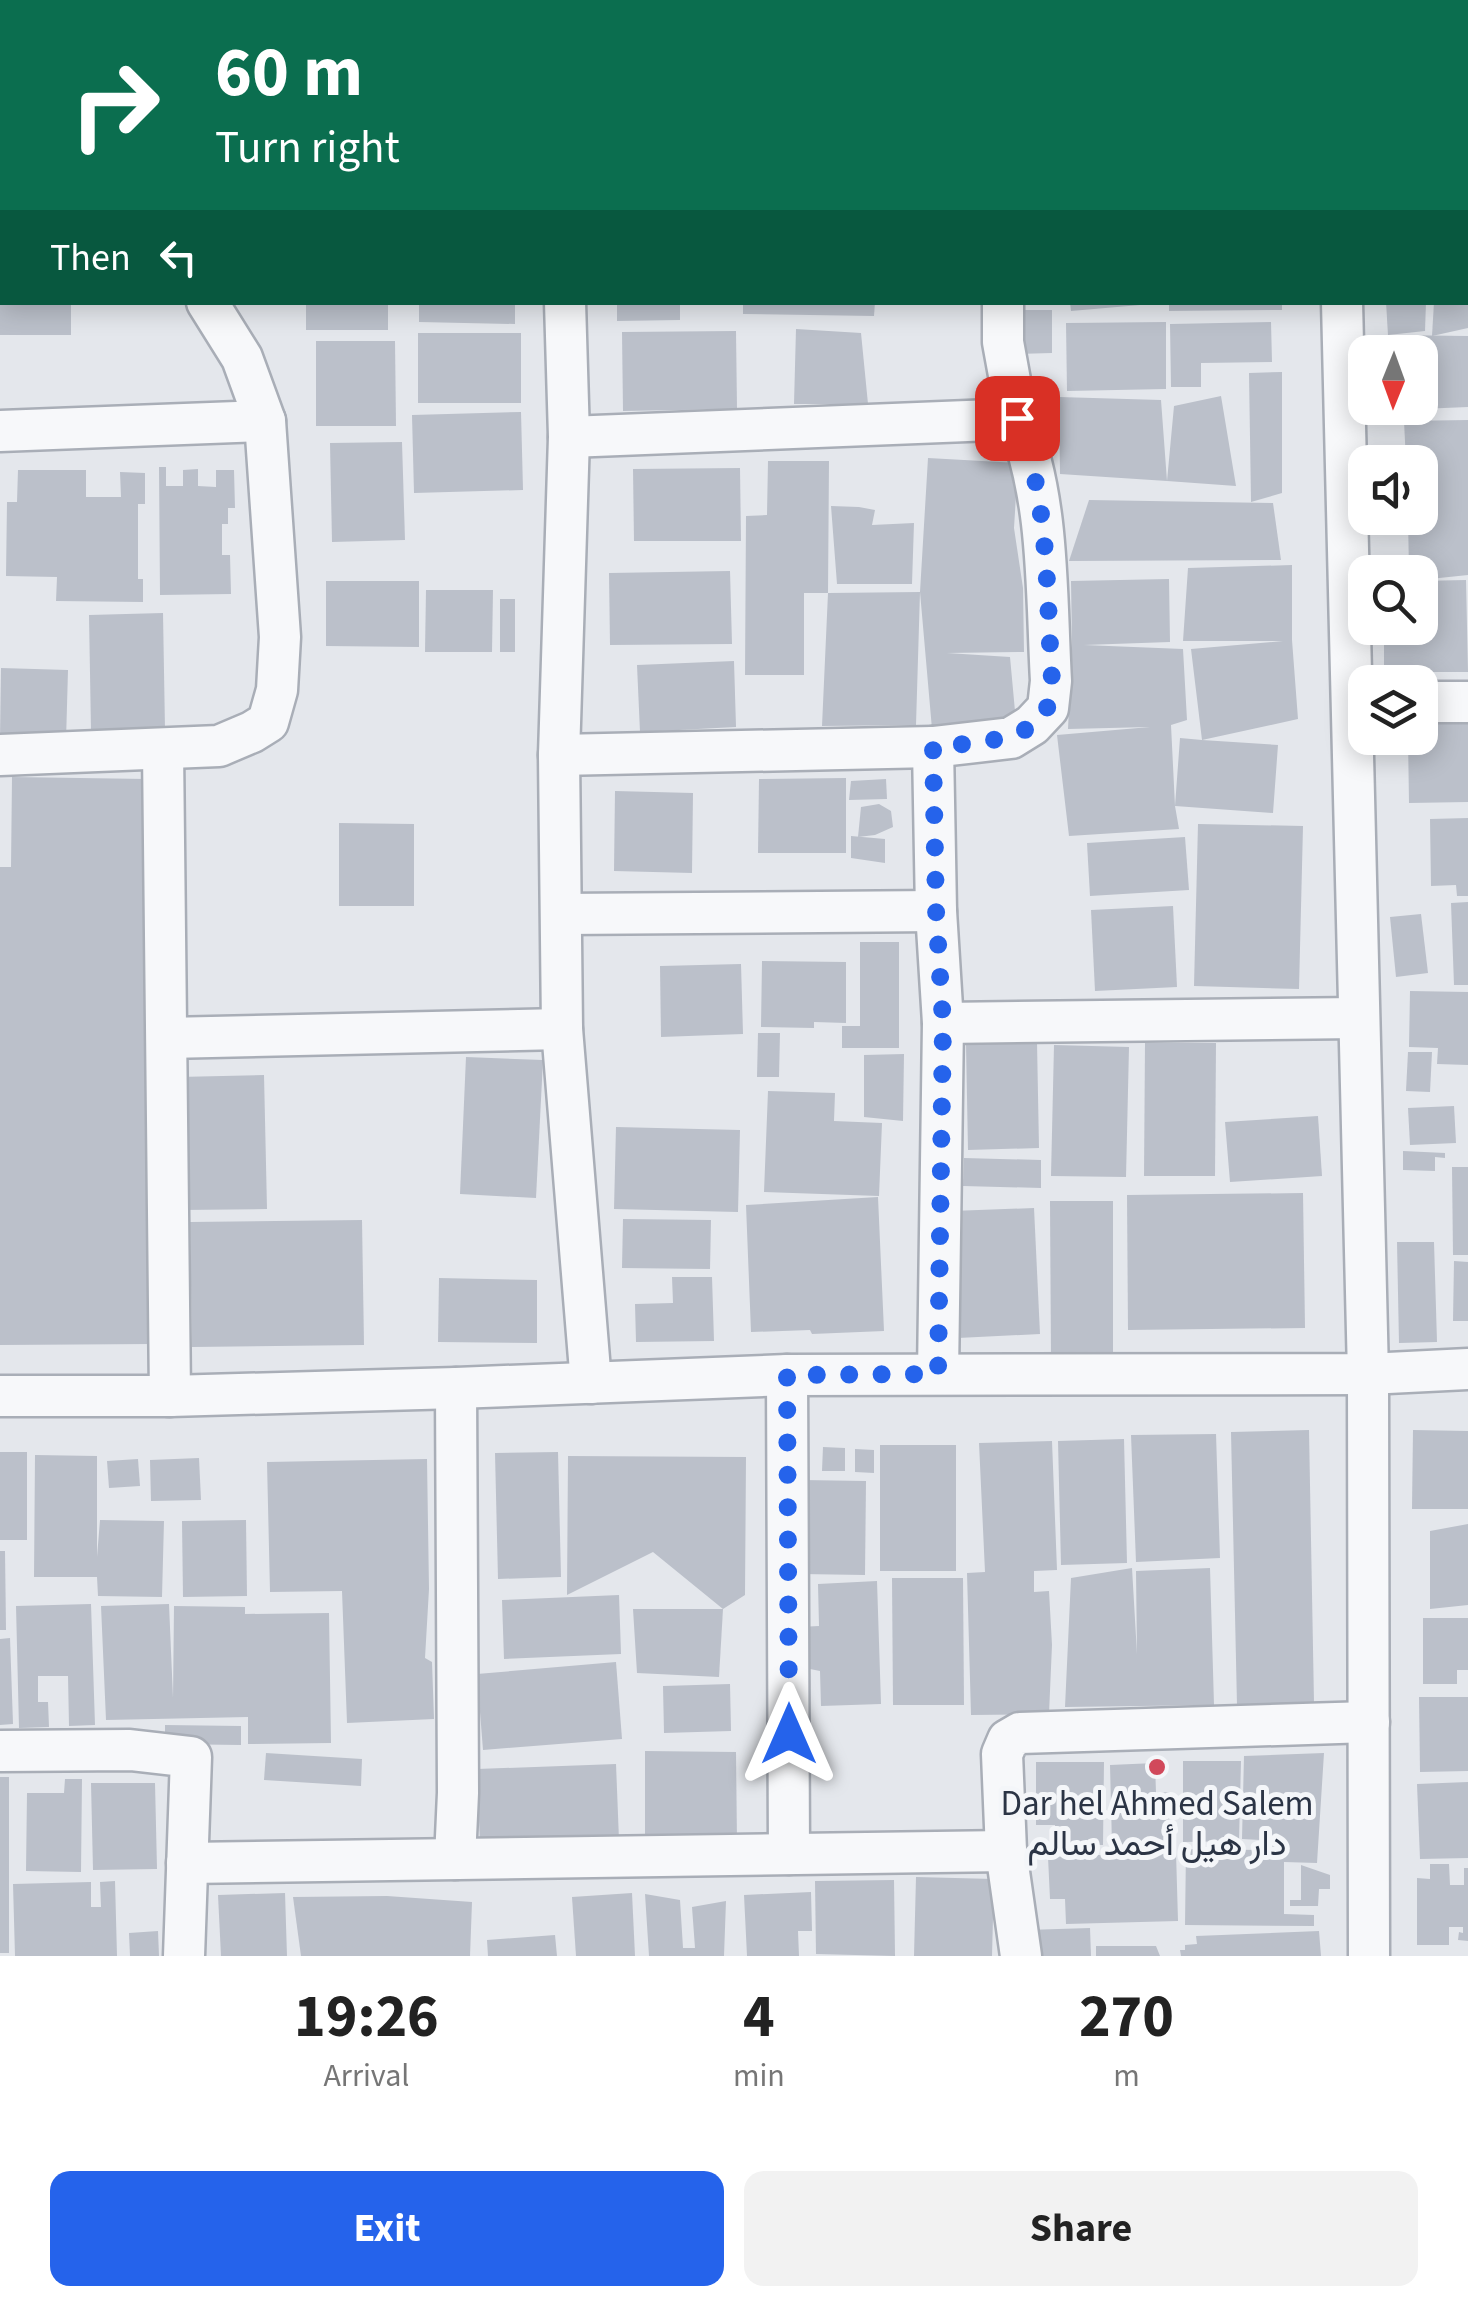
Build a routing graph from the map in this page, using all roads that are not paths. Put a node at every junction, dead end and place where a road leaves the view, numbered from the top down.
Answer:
1 (209, 305) edge
2 (565, 305) edge
3 (1003, 305) edge
4 (1342, 305) edge
5 (1017, 418) junction
6 (265, 421) junction
7 (0, 431) edge
8 (569, 437) junction
9 (1357, 665) edge
10 (1438, 702) edge
11 (1468, 702) edge
12 (933, 747) junction
13 (164, 749) junction
14 (0, 754) edge
15 (1358, 755) edge
16 (560, 756) junction
17 (936, 910) junction
18 (562, 914) junction
19 (1358, 1018) junction
20 (943, 1023) junction
21 (562, 1029) junction
22 (167, 1038) junction
23 (1468, 1369) edge
24 (938, 1374) junction
25 (1368, 1374) junction
26 (787, 1375) junction
27 (590, 1383) junction
28 (456, 1388) junction
29 (0, 1396) edge
30 (170, 1396) junction
31 (1370, 1722) junction
32 (0, 1751) edge
33 (1006, 1852) junction
34 (790, 1854) junction
35 (455, 1859) junction
36 (187, 1863) junction
37 (184, 1956) edge
38 (1021, 1956) edge
39 (1369, 1956) edge

1 - 6 street
2 - 8 street
3 - 5 street
4 - 9 street
5 - 8 street
5 - 12 street
6 - 7 street
6 - 13 street
8 - 16 street
10 - 11 street
12 - 16 street
12 - 17 street
13 - 14 street
13 - 22 street
15 - 19 street
16 - 18 street
17 - 18 street
17 - 20 street
18 - 21 street
19 - 20 street
19 - 25 street
20 - 24 street
21 - 22 street
21 - 27 street
22 - 30 street
23 - 25 street
24 - 25 street
24 - 26 street
25 - 31 street
26 - 27 street
26 - 34 street
27 - 28 street
28 - 30 street
28 - 35 street
29 - 30 street
31 - 33 street
31 - 39 street
32 - 36 street
33 - 34 street
33 - 38 street
34 - 35 street
35 - 36 street
36 - 37 street

